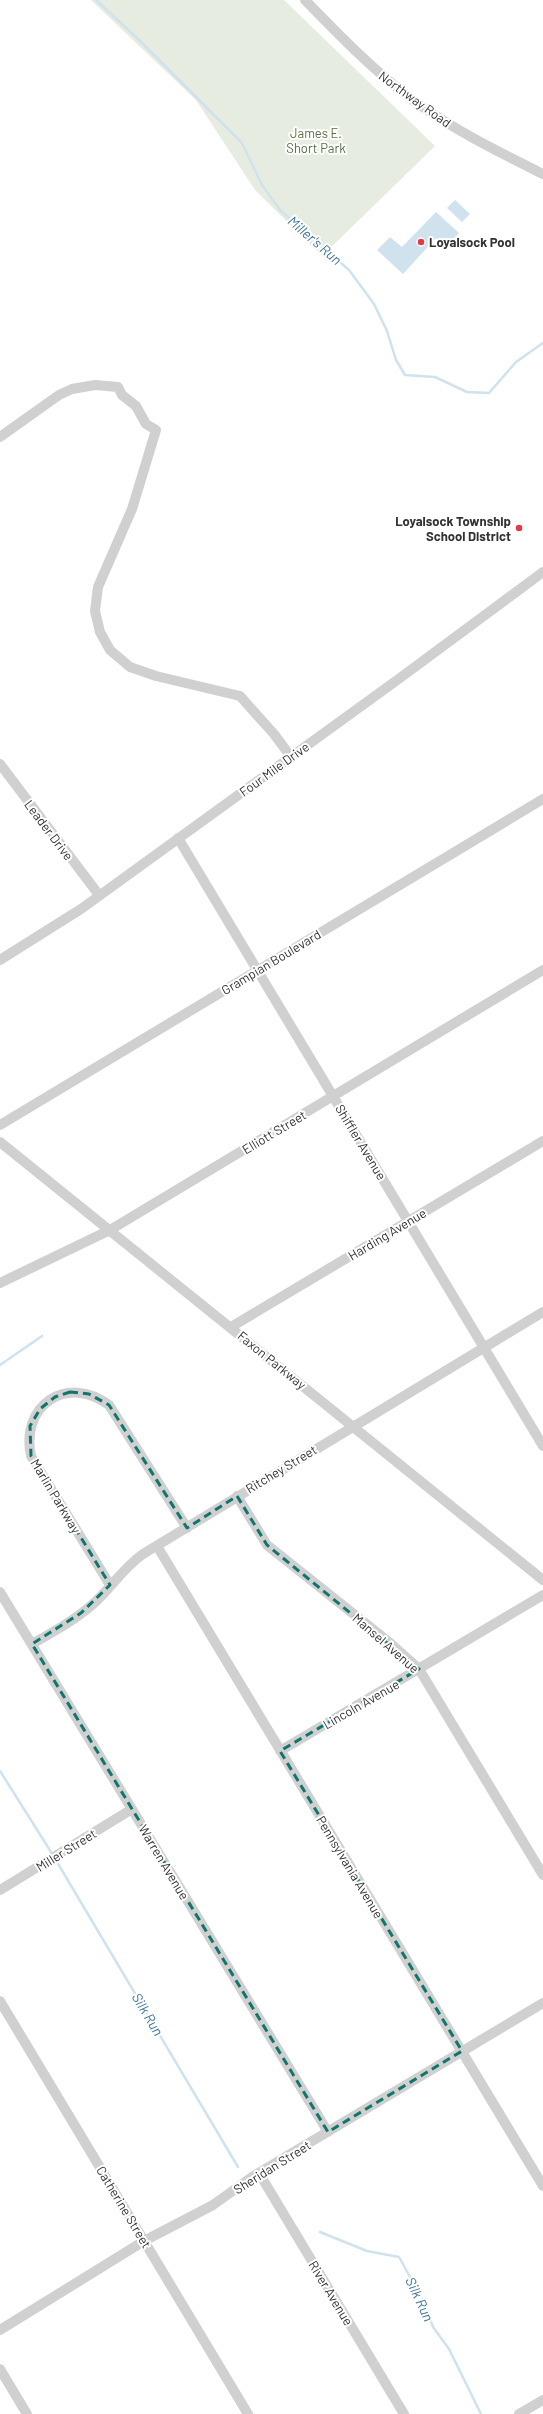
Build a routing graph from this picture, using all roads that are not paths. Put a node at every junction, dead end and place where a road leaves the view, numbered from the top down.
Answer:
1 (305, 0) edge
2 (543, 174) edge
3 (0, 437) edge
4 (543, 572) edge
5 (291, 758) junction
6 (0, 764) edge
7 (543, 799) edge
8 (178, 838) junction
9 (99, 895) junction
10 (0, 960) edge
11 (258, 970) junction
12 (543, 970) edge
13 (334, 1095) junction
14 (0, 1126) edge
15 (543, 1141) edge
16 (0, 1142) edge
17 (409, 1221) junction
18 (110, 1230) junction
19 (0, 1283) edge
20 (543, 1312) edge
21 (231, 1327) junction
22 (484, 1347) junction
23 (352, 1426) junction
24 (543, 1446) edge
25 (237, 1496) junction
26 (187, 1528) junction
27 (158, 1546) junction
28 (543, 1580) edge
29 (110, 1584) junction
30 (0, 1592) edge
31 (543, 1595) edge
32 (32, 1644) junction
33 (419, 1670) junction
34 (280, 1751) junction
35 (132, 1809) junction
36 (543, 1875) edge
37 (0, 1890) edge
38 (0, 2001) edge
39 (543, 2003) edge
40 (462, 2051) junction
41 (328, 2132) junction
42 (259, 2173) junction
43 (543, 2186) edge
44 (144, 2241) junction
45 (0, 2330) edge
46 (0, 2369) edge
47 (543, 2400) edge
48 (245, 2413) edge
49 (28, 2414) edge
50 (404, 2414) edge
51 (520, 2414) edge

1 - 2 street, Northway Road
3 - 5 street
4 - 5 street, Four Mile Drive
5 - 8 street, Four Mile Drive
6 - 9 street, Leader Drive
7 - 11 street, Grampian Boulevard
8 - 9 street, Four Mile Drive
8 - 11 street, Shiffler Avenue
9 - 10 street, Four Mile Drive
11 - 13 street, Shiffler Avenue
11 - 14 street, Grampian Boulevard
12 - 13 street, Elliott Street
13 - 17 street, Shiffler Avenue
13 - 18 street, Elliott Street
15 - 17 street, Harding Avenue
16 - 18 street, Faxon Parkway
17 - 21 street, Harding Avenue
17 - 22 street, Shiffler Avenue
18 - 19 street, Elliott Street
18 - 21 street, Faxon Parkway
20 - 22 street, Ritchey Street
21 - 23 street, Faxon Parkway
22 - 23 street, Ritchey Street
22 - 24 street, Shiffler Avenue
23 - 25 street, Ritchey Street
23 - 28 street, Faxon Parkway
25 - 26 street, Ritchey Street
25 - 33 street, Mansel Avenue
26 - 27 street, Ritchey Street
26 - 29 street, Marlin Parkway
27 - 29 street, Ritchey Street
27 - 34 street, Pennsylvania Avenue
29 - 32 street, Ritchey Street
30 - 32 street, Warren Avenue
31 - 33 street, Lincoln Avenue
32 - 35 street, Warren Avenue
33 - 34 street, Lincoln Avenue
33 - 36 street, Mansel Avenue
34 - 40 street, Pennsylvania Avenue
35 - 37 street, Miller Street
35 - 41 street, Warren Avenue
38 - 44 street, Catherine Street
39 - 40 street, Sheridan Street
40 - 41 street, Sheridan Street
40 - 43 street, Pennsylvania Avenue
41 - 42 street, Sheridan Street
42 - 44 street, Sheridan Street
42 - 50 street, River Avenue
44 - 45 street, Sheridan Street
44 - 48 street, Catherine Street
46 - 49 street
47 - 51 street

